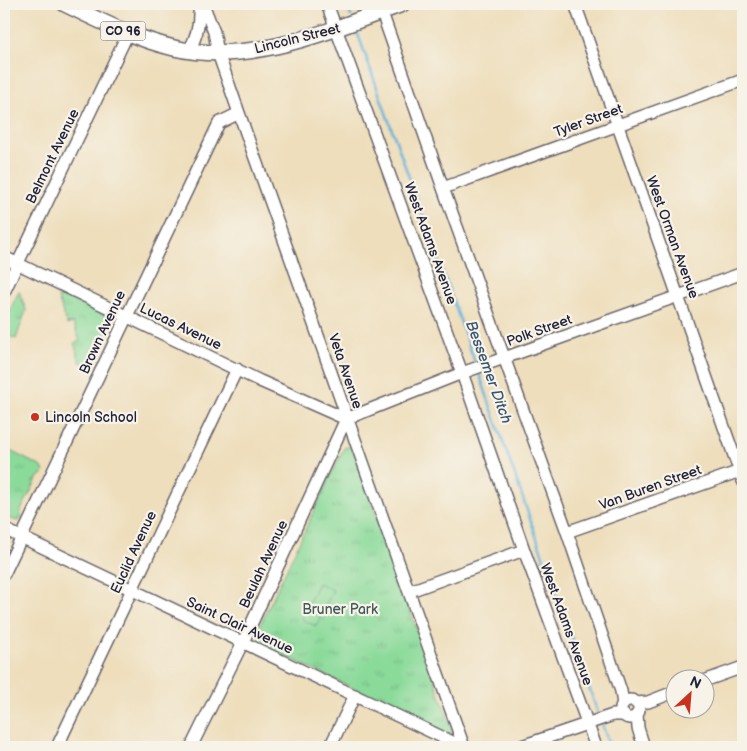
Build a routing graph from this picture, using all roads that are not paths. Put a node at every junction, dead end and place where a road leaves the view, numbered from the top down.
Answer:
1 (65, 4) edge
2 (201, 4) edge
3 (327, 4) edge
4 (402, 4) edge
5 (575, 4) edge
6 (377, 10) edge
7 (341, 27) junction
8 (128, 33) junction
9 (189, 50) junction
10 (218, 53) junction
11 (743, 80) edge
12 (238, 113) junction
13 (617, 126) junction
14 (443, 188) junction
15 (4, 257) edge
16 (18, 264) junction
17 (743, 273) edge
18 (4, 292) edge
19 (678, 296) junction
20 (127, 316) junction
21 (505, 358) junction
22 (236, 369) junction
23 (462, 373) junction
24 (346, 419) junction
25 (742, 474) edge
26 (4, 529) edge
27 (567, 532) junction
28 (22, 537) junction
29 (524, 550) junction
30 (4, 574) edge
31 (132, 590) junction
32 (410, 591) junction
33 (243, 642) junction
34 (743, 667) edge
35 (714, 677) edge
36 (355, 695) junction
37 (664, 696) edge
38 (626, 711) junction
39 (591, 723) junction
40 (57, 747) edge
41 (191, 747) edge
42 (330, 747) edge
43 (464, 747) edge
44 (519, 747) edge
45 (596, 747) edge
46 (644, 747) edge

1 - 8 main road, CO 96
2 - 9 street, Veta Avenue
2 - 10 street, Veta Avenue
3 - 7 street, West Adams Avenue
4 - 6 main road, Lincoln Street / CO 96
5 - 13 street, West Orman Avenue
6 - 7 main road, Lincoln Street / CO 96
6 - 14 street, West Adams Avenue
7 - 10 main road, Lincoln Street / CO 96
7 - 23 street, West Adams Avenue
8 - 9 main road, CO 96
8 - 16 street, Belmont Avenue
9 - 10 main road, CO 96
10 - 12 street, Veta Avenue
11 - 13 street, Tyler Street
12 - 20 street, Brown Avenue
12 - 24 street, Veta Avenue
13 - 14 street, Tyler Street
13 - 19 street, West Orman Avenue
14 - 21 street, West Adams Avenue
15 - 16 street, Lucas Avenue
16 - 18 street, Belmont Avenue
16 - 20 street, Lucas Avenue
17 - 19 street, Polk Street
19 - 21 street, Polk Street
19 - 25 street, West Orman Avenue
20 - 22 street, Lucas Avenue
20 - 28 street, Brown Avenue
21 - 23 street, Polk Street
21 - 27 street, West Adams Avenue
22 - 24 street, Lucas Avenue
22 - 31 street, Euclid Avenue
23 - 24 street, Polk Street
23 - 29 street, West Adams Avenue
24 - 32 street, Veta Avenue
24 - 33 street, Beulah Avenue
25 - 27 street, Van Buren Street
26 - 28 street, Saint Clair Avenue
27 - 38 street, West Adams Avenue
28 - 30 street, Brown Avenue
28 - 31 street, Saint Clair Avenue
29 - 32 street
29 - 39 street, West Adams Avenue
31 - 33 street, Saint Clair Avenue
31 - 40 street, Euclid Avenue
32 - 43 street, Veta Avenue
33 - 36 street, Saint Clair Avenue
33 - 41 street, Beulah Avenue
34 - 35 street
36 - 42 street
36 - 43 street, Saint Clair Avenue
37 - 38 street
38 - 39 street
38 - 46 street, West Adams Avenue
39 - 44 street
39 - 45 street, West Adams Avenue

